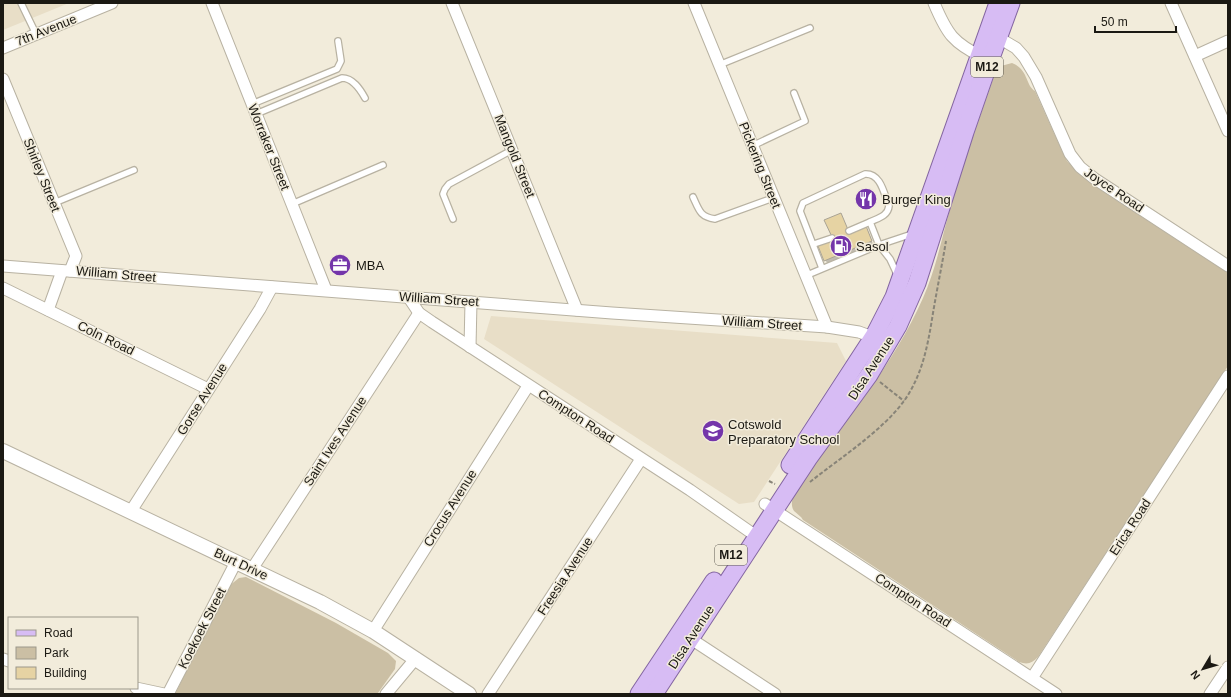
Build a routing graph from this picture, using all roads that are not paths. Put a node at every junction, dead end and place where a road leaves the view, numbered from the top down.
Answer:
1 (21, 3) edge
2 (112, 3) edge
3 (212, 3) edge
4 (452, 3) edge
5 (694, 3) edge
6 (934, 3) edge
7 (998, 3) edge
8 (1011, 3) edge
9 (1171, 3) edge
10 (810, 28) dead end
11 (36, 34) junction
12 (993, 34) junction
13 (338, 41) dead end
14 (1228, 41) edge
15 (3, 48) edge
16 (1195, 56) junction
17 (984, 59) junction
18 (719, 65) junction
19 (3, 79) edge
20 (794, 93) dead end
21 (365, 98) dead end
22 (254, 109) junction
23 (1228, 131) edge
24 (752, 146) junction
25 (512, 150) junction
26 (383, 165) dead end
27 (134, 170) dead end
28 (693, 197) dead end
29 (773, 198) junction
30 (54, 203) junction
31 (292, 204) junction
32 (453, 219) dead end
33 (870, 222) junction
34 (849, 231) dead end
35 (917, 232) junction
36 (832, 238) dead end
37 (814, 244) junction
38 (879, 244) junction
39 (3, 266) edge
40 (1228, 266) edge
41 (822, 268) junction
42 (66, 271) junction
43 (805, 276) junction
44 (899, 282) junction
45 (272, 287) junction
46 (3, 288) edge
47 (326, 290) junction
48 (409, 298) junction
49 (471, 302) junction
50 (48, 310) junction
51 (577, 310) junction
52 (419, 312) junction
53 (827, 327) junction
54 (881, 340) junction
55 (470, 347) junction
56 (1228, 376) edge
57 (528, 386) junction
58 (208, 389) junction
59 (3, 450) edge
60 (641, 458) junction
61 (770, 507) junction
62 (131, 511) junction
63 (752, 532) junction
64 (236, 562) junction
65 (252, 569) junction
66 (373, 631) junction
67 (685, 635) junction
68 (416, 658) junction
69 (1228, 667) edge
70 (1032, 678) junction
71 (138, 688) edge
72 (388, 693) edge
73 (164, 694) edge
74 (168, 694) edge
75 (469, 694) edge
76 (488, 694) edge
77 (639, 694) edge
78 (654, 694) edge
79 (775, 694) edge
80 (1056, 694) edge
81 (1210, 694) edge

1 - 11 lane
2 - 11 street, 7th Avenue
3 - 22 street, Worraker Street
4 - 25 street, Mangold Street
5 - 18 street, Pickering Street
6 - 17 street
7 - 12 main road, Disa Avenue / M12
8 - 12 main road, Disa Avenue / M12
9 - 16 street
10 - 18 lane
11 - 15 street, 7th Avenue
12 - 17 main road, Disa Avenue / M12
12 - 40 street, Joyce Road
13 - 22 lane
14 - 16 street
16 - 23 street
17 - 35 main road, Disa Avenue / M12
17 - 54 main road, Disa Avenue / M12
18 - 24 street, Pickering Street
19 - 30 street, Shirley Street
20 - 24 lane
21 - 22 lane
22 - 31 street, Worraker Street
24 - 29 street, Pickering Street
25 - 32 lane
25 - 51 street, Mangold Street
26 - 31 lane
27 - 30 lane
28 - 29 lane
29 - 43 street, Pickering Street
30 - 42 street, Shirley Street
31 - 47 street, Worraker Street
33 - 34 lane
33 - 37 lane
33 - 38 lane
35 - 38 lane
35 - 44 main road, Disa Avenue / M12
36 - 37 lane
37 - 41 lane
38 - 41 lane
38 - 44 lane
39 - 42 street, William Street
41 - 43 lane
42 - 45 street, William Street
42 - 50 street, Shirley Street
43 - 53 street, Pickering Street
44 - 54 main road, Disa Avenue / M12
45 - 47 street, William Street
45 - 58 street, Gorse Avenue
46 - 50 street, Coln Road
47 - 48 street, William Street
48 - 49 street, William Street
48 - 52 street, Compton Road
49 - 51 street, William Street
49 - 55 street
50 - 58 street, Coln Road
51 - 53 street, William Street
52 - 55 street, Compton Road
52 - 65 street, Saint Ives Avenue
53 - 54 street, William Street
54 - 61 main road, Disa Avenue / M12
54 - 61 main road, Disa Avenue / M12
55 - 57 street, Compton Road
56 - 70 street, Erica Road
57 - 60 street, Compton Road
57 - 66 street, Crocus Avenue
58 - 62 street, Gorse Avenue
59 - 62 street, Burt Drive
60 - 63 street, Compton Road
60 - 76 street, Freesia Avenue
61 - 63 main road, Disa Avenue / M12
61 - 70 street, Compton Road
62 - 64 street, Burt Drive
63 - 67 main road, Disa Avenue / M12
64 - 65 street, Burt Drive
64 - 74 street, Koekoek Street
65 - 66 street, Burt Drive
66 - 68 street, Burt Drive
67 - 77 main road, Disa Avenue / M12
67 - 78 main road, Disa Avenue / M12
67 - 79 street
68 - 72 street
68 - 75 street, Burt Drive
69 - 81 street
70 - 80 street, Compton Road
71 - 73 street

